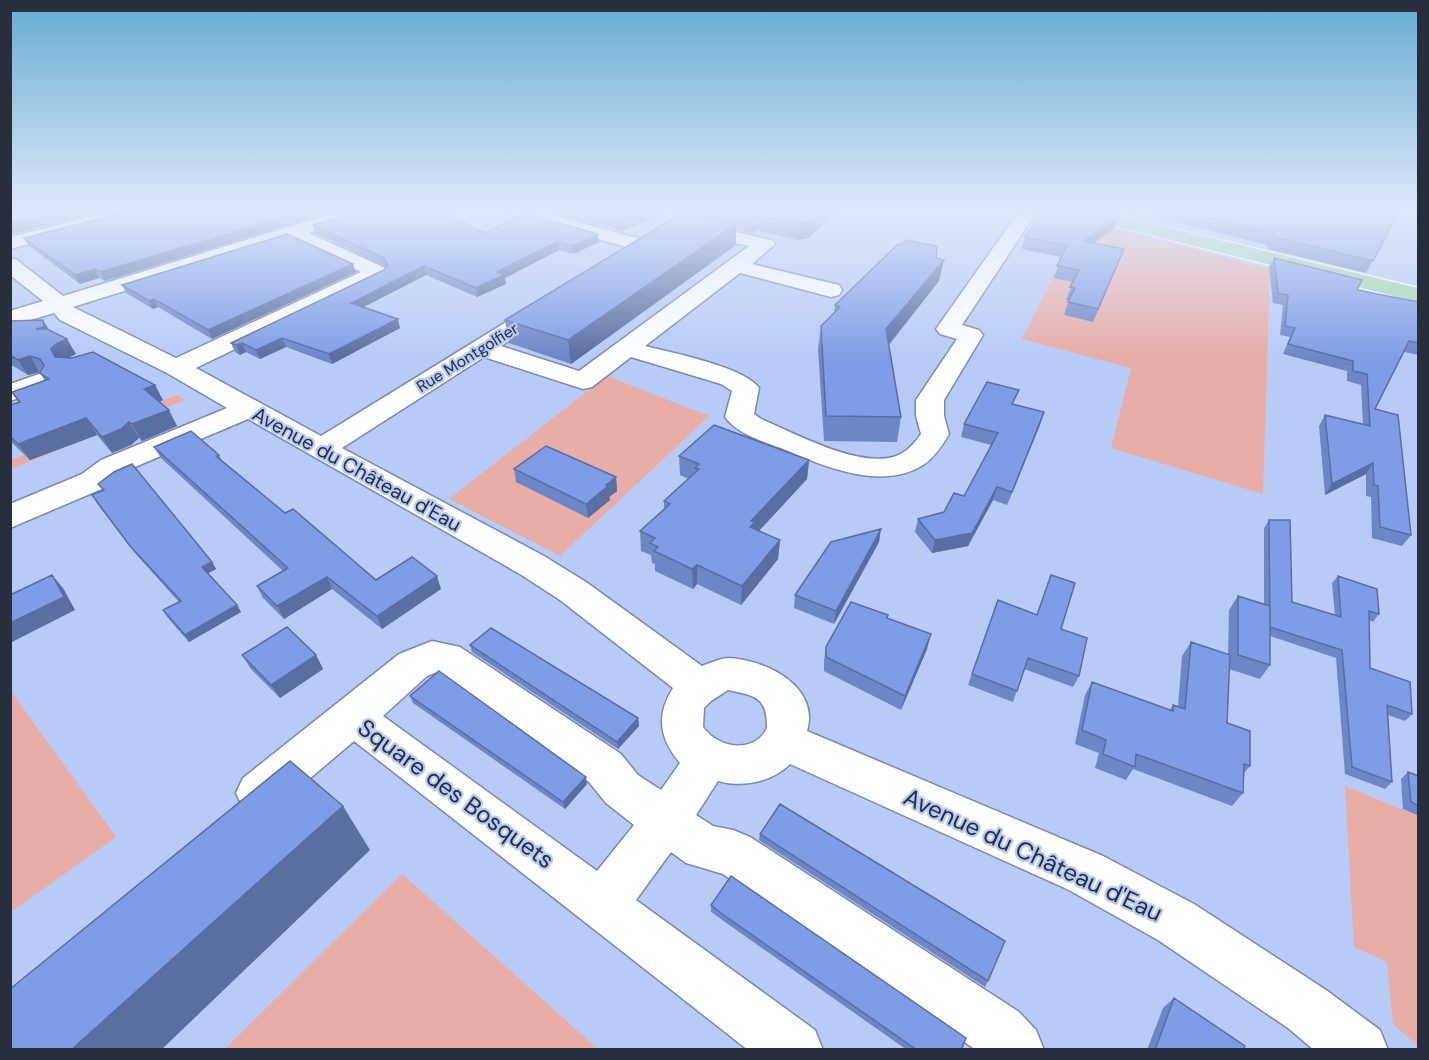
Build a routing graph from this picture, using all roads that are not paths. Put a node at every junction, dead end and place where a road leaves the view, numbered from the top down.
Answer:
1 (202, 259) edge
2 (351, 259) edge
3 (623, 259) edge
4 (745, 259) edge
5 (995, 259) edge
6 (1274, 259) edge
7 (10, 264) edge
8 (616, 264) edge
9 (736, 266) junction
10 (831, 290) dead end
11 (568, 294) edge
12 (1419, 295) edge
13 (58, 304) junction
14 (10, 319) edge
15 (128, 345) junction
16 (482, 348) junction
17 (627, 348) junction
18 (100, 356) edge
19 (176, 368) junction
20 (39, 382) edge
21 (10, 393) edge
22 (248, 409) junction
23 (320, 449) junction
24 (10, 517) edge
25 (698, 686) junction
26 (353, 717) junction
27 (784, 741) junction
28 (708, 759) junction
29 (666, 821) junction
30 (223, 822) edge
31 (603, 903) junction
32 (1346, 1045) edge
33 (795, 1050) edge
34 (1016, 1050) edge

1 - 13 street
2 - 19 street
3 - 8 street
4 - 9 street
5 - 17 street
6 - 12 main road
7 - 13 street, Avenue du Château d'Eau
9 - 10 street
9 - 17 street
11 - 16 street, Rue Montgolfier
13 - 14 street
13 - 15 street, Avenue du Château d'Eau
15 - 18 street
15 - 19 street, Avenue du Château d'Eau
16 - 17 street
16 - 23 street, Rue Montgolfier
19 - 22 street, Avenue du Château d'Eau
20 - 21 street
22 - 23 street, Avenue du Château d'Eau
22 - 24 street
23 - 25 street, Avenue du Château d'Eau
25 - 27 street
25 - 28 street
26 - 29 street
26 - 30 street, Square des Bosquets
26 - 31 street, Square des Bosquets
27 - 28 street
27 - 32 street, Avenue du Château d'Eau
28 - 29 street
29 - 31 street
29 - 34 street
31 - 33 street, Square des Bosquets

